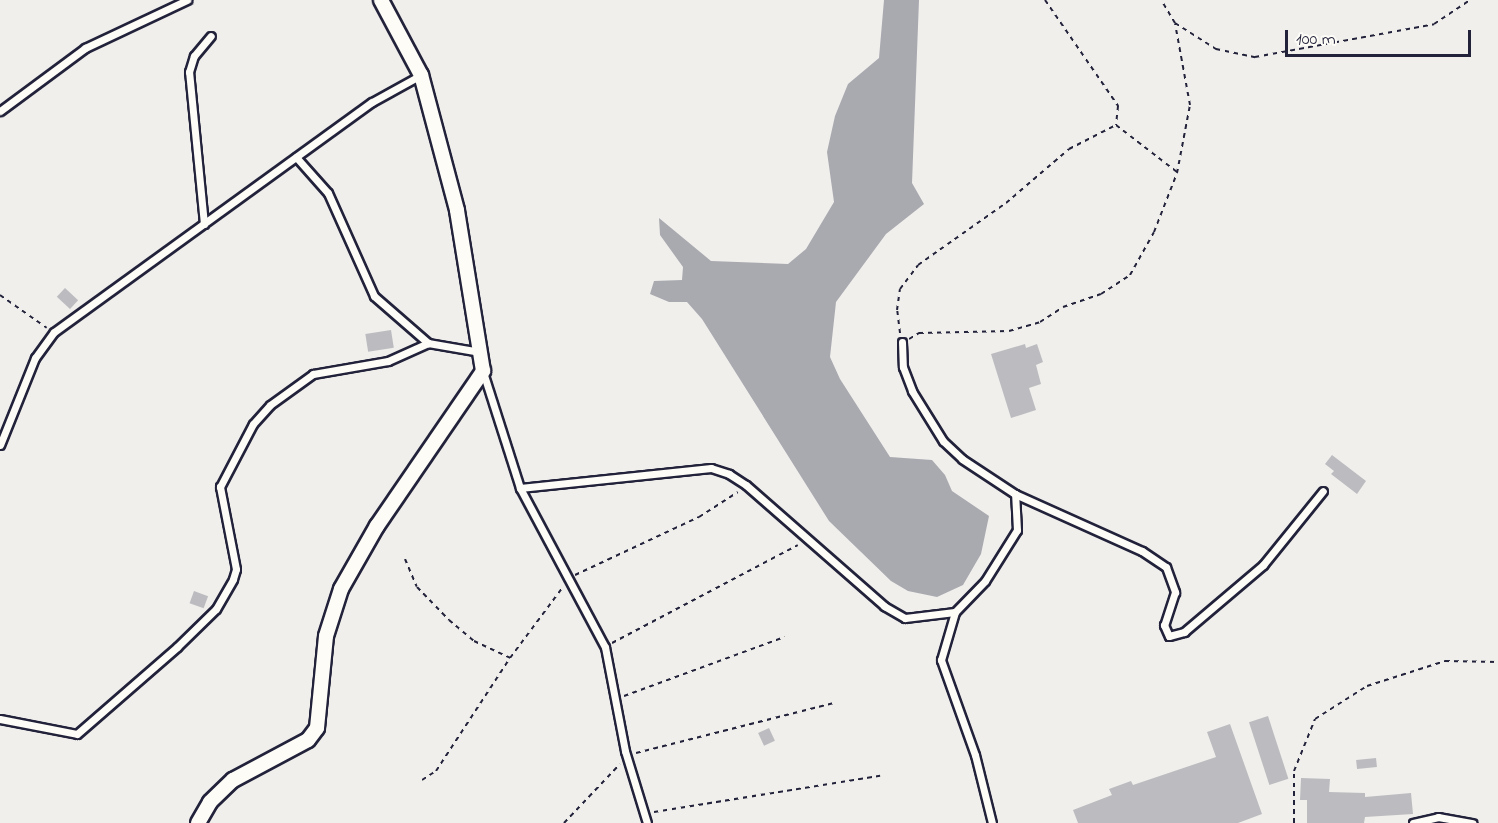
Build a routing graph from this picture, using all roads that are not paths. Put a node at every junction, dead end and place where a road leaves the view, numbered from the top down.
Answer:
1 (187, 0) edge
2 (381, 0) edge
3 (212, 36) dead end
4 (421, 75) junction
5 (0, 111) edge
6 (296, 157) junction
7 (204, 224) junction
8 (902, 342) road end
9 (428, 343) junction
10 (481, 352) junction
11 (483, 371) junction
12 (0, 445) edge
13 (520, 488) junction
14 (1323, 491) dead end
15 (1015, 494) junction
16 (955, 612) junction
17 (0, 719) edge
18 (198, 823) edge
19 (647, 823) edge
20 (992, 823) edge
21 (1413, 823) edge
22 (1472, 823) edge

1 - 5 lane
2 - 4 street
3 - 7 lane
4 - 6 lane
4 - 10 street
6 - 7 lane
6 - 9 lane
7 - 12 lane
8 - 15 lane
9 - 10 lane
9 - 17 lane
10 - 11 street
11 - 13 lane
11 - 18 street
13 - 16 lane
13 - 19 lane
14 - 15 lane
15 - 16 lane
16 - 20 lane
21 - 22 lane

